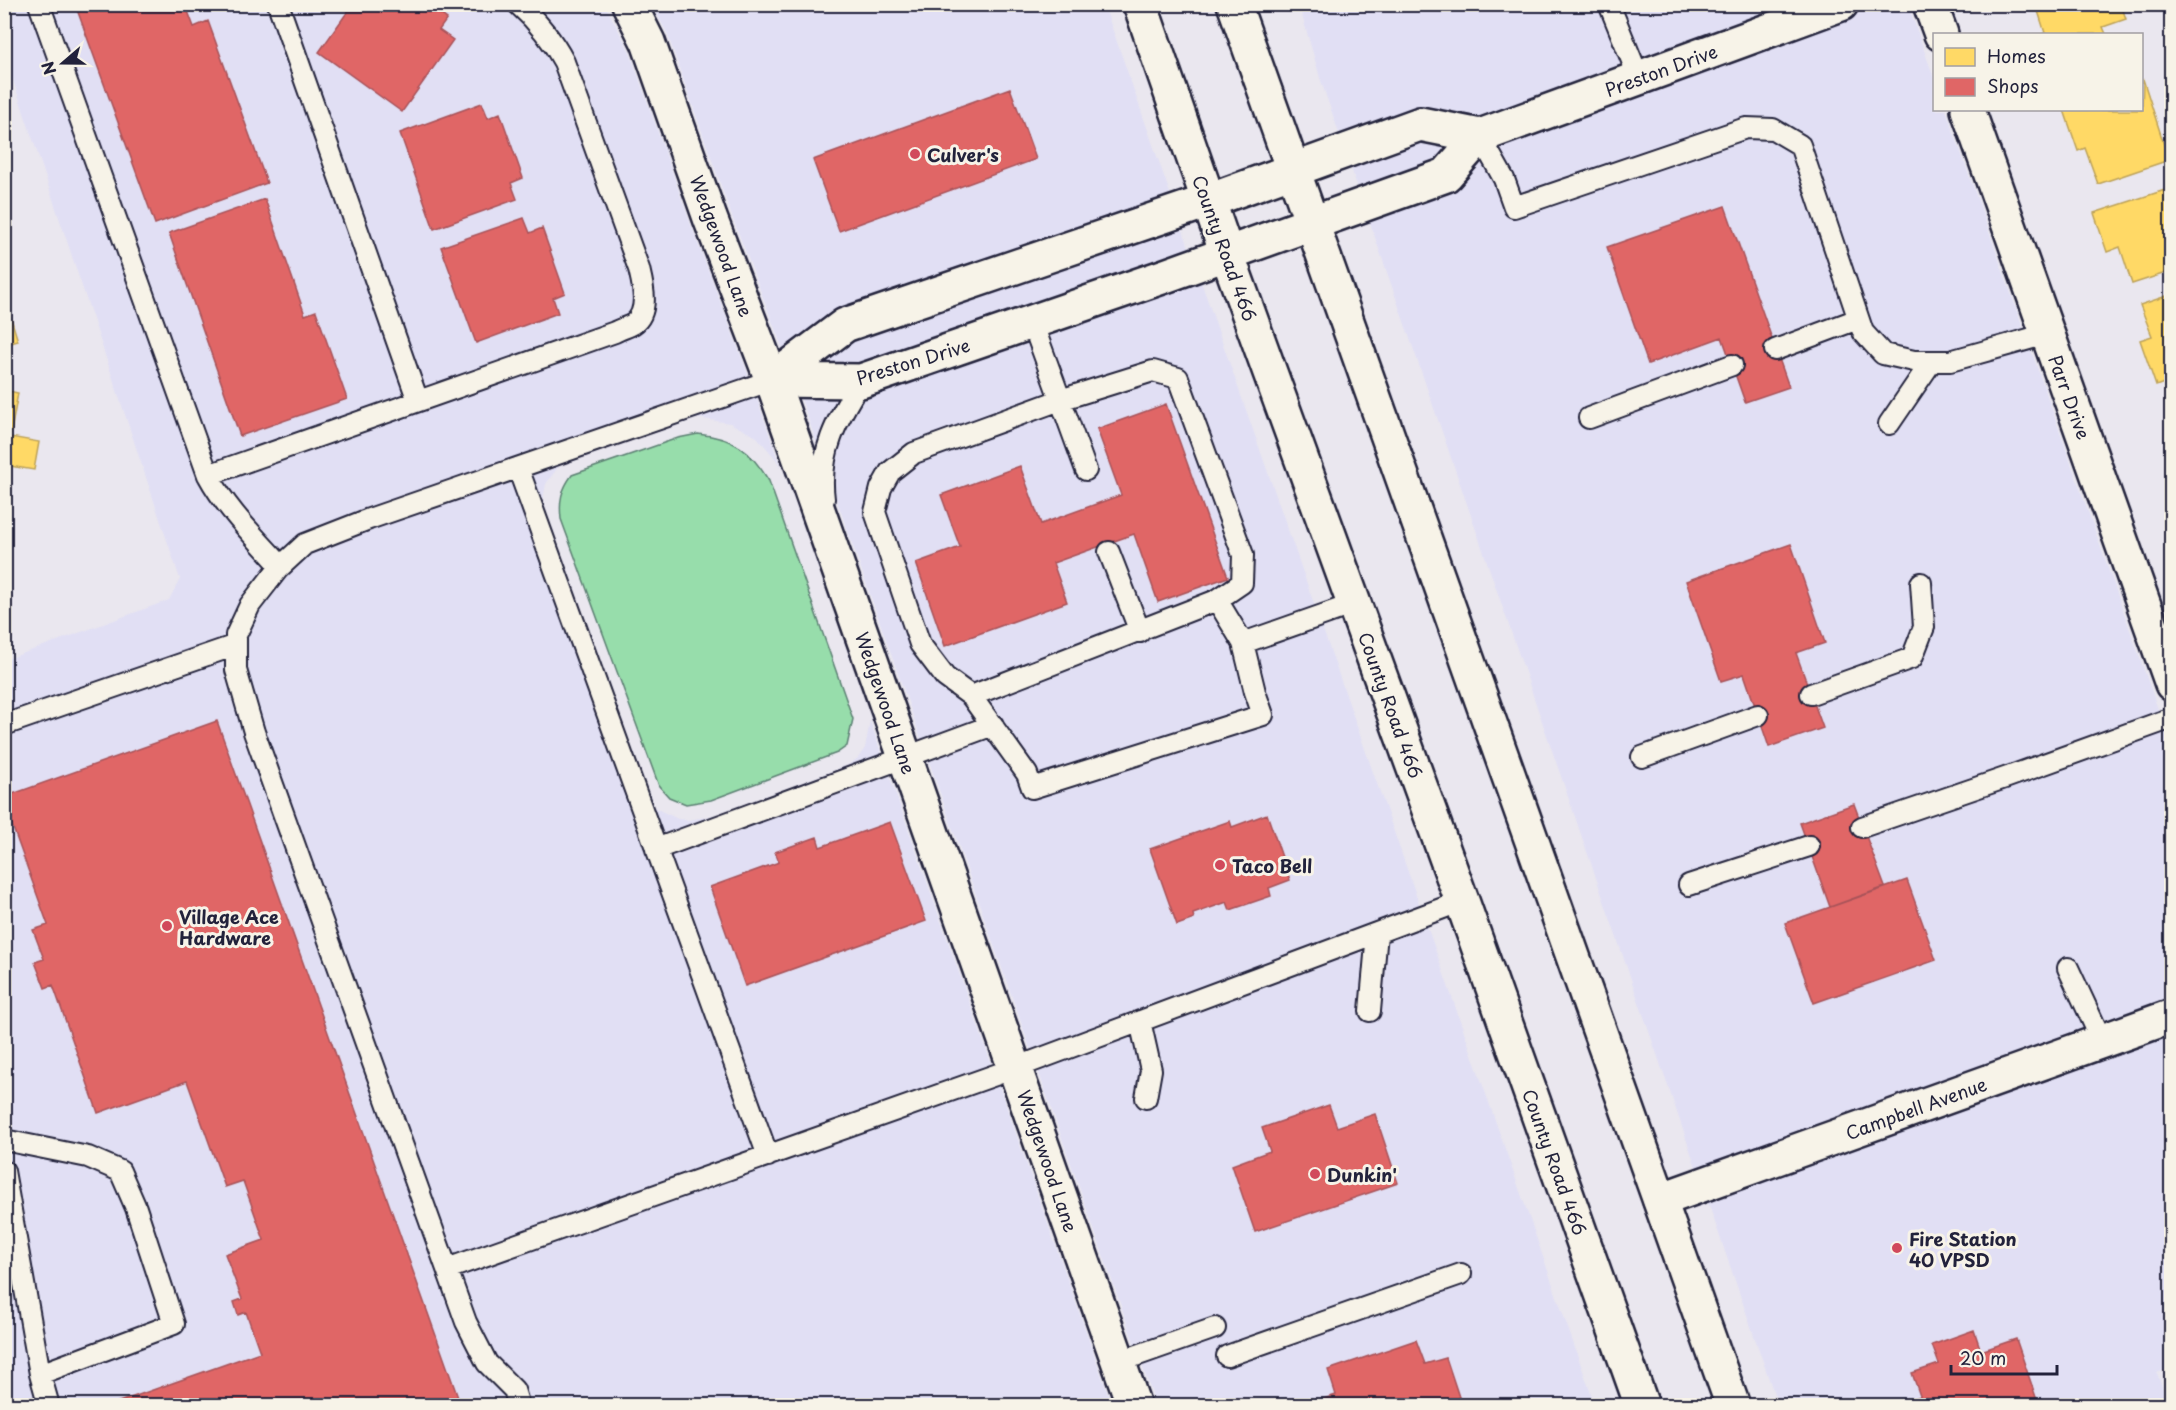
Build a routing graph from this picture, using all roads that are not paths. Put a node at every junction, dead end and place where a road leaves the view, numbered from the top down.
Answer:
1 (39, 4) edge
2 (278, 4) edge
3 (518, 4) edge
4 (629, 4) edge
5 (1140, 4) edge
6 (1234, 4) edge
7 (1609, 4) edge
8 (1841, 4) edge
9 (1930, 4) edge
10 (1941, 33) edge
11 (1639, 78) junction
12 (1968, 111) edge
13 (1480, 136) junction
14 (1293, 171) junction
15 (1208, 201) junction
16 (1312, 225) junction
17 (1227, 254) junction
18 (1858, 319) junction
19 (1032, 322) junction
20 (2047, 334) junction
21 (1775, 350) dead end
22 (1932, 361) junction
23 (1732, 365) dead end
24 (772, 380) junction
25 (861, 381) junction
26 (418, 400) junction
27 (1060, 400) junction
28 (1589, 418) dead end
29 (1889, 424) dead end
30 (518, 468) junction
31 (1086, 470) dead end
32 (208, 475) junction
33 (831, 549) junction
34 (1109, 552) dead end
35 (281, 566) junction
36 (1921, 583) dead end
37 (1217, 600) junction
38 (1354, 604) junction
39 (1140, 632) junction
40 (1243, 643) junction
41 (236, 645) junction
42 (2172, 684) edge
43 (1811, 694) dead end
44 (971, 696) junction
45 (1758, 715) dead end
46 (2172, 718) edge
47 (4, 725) edge
48 (993, 725) junction
49 (1642, 757) dead end
50 (905, 758) junction
51 (1862, 826) dead end
52 (1809, 846) dead end
53 (656, 849) junction
54 (1689, 885) dead end
55 (1462, 901) junction
56 (1377, 933) junction
57 (2068, 968) dead end
58 (1370, 1011) dead end
59 (2172, 1016) edge
60 (1140, 1021) junction
61 (2102, 1041) junction
62 (1015, 1068) junction
63 (1146, 1098) dead end
64 (4, 1140) edge
65 (768, 1156) junction
66 (4, 1172) edge
67 (1660, 1200) junction
68 (447, 1269) junction
69 (1461, 1274) dead end
70 (1215, 1328) dead end
71 (1227, 1356) dead end
72 (1118, 1362) junction
73 (40, 1374) junction
74 (50, 1406) edge
75 (519, 1406) edge
76 (1134, 1406) edge
77 (1642, 1406) edge
78 (1733, 1406) edge

1 - 32 lane
2 - 26 lane
3 - 26 lane
4 - 24 street, Wedgewood Lane
5 - 15 street, County Road 466
6 - 14 street
7 - 11 lane
8 - 11 street, Preston Drive
9 - 10 street
11 - 13 street, Preston Drive
12 - 20 street, Parr Drive
13 - 14 street
13 - 16 street, Preston Drive
13 - 18 lane
14 - 15 street
14 - 16 street
15 - 17 street, County Road 466
15 - 24 street
16 - 17 street, Preston Drive
16 - 67 street
17 - 19 street, Preston Drive
17 - 38 street, County Road 466
18 - 21 lane
18 - 22 lane
19 - 25 street, Preston Drive
19 - 27 lane
20 - 22 lane
20 - 42 street, Parr Drive
22 - 29 lane
23 - 28 lane
24 - 25 street, Preston Drive
24 - 30 lane
24 - 33 street, Wedgewood Lane
25 - 33 lane
26 - 32 lane
27 - 31 lane
27 - 37 lane
27 - 44 lane
30 - 35 lane
30 - 53 lane
32 - 35 lane
33 - 50 street, Wedgewood Lane
34 - 39 lane
35 - 41 lane
36 - 43 lane
37 - 39 lane
37 - 40 lane
38 - 40 lane
38 - 55 street, County Road 466
39 - 44 lane
40 - 48 lane
41 - 47 lane
41 - 68 lane
44 - 48 lane
45 - 49 lane
46 - 51 lane
48 - 50 lane
50 - 53 lane
50 - 62 street, Wedgewood Lane
52 - 54 lane
53 - 65 lane
55 - 56 lane
55 - 77 street, County Road 466
56 - 58 lane
56 - 60 lane
57 - 61 lane
59 - 61 street, Campbell Avenue
60 - 62 lane
60 - 63 lane
61 - 67 street, Campbell Avenue
62 - 65 lane
62 - 72 street, Wedgewood Lane
64 - 73 lane
65 - 68 lane
66 - 73 lane
67 - 78 street
68 - 75 lane
69 - 71 lane
70 - 72 lane
72 - 76 street, Wedgewood Lane
73 - 74 lane

